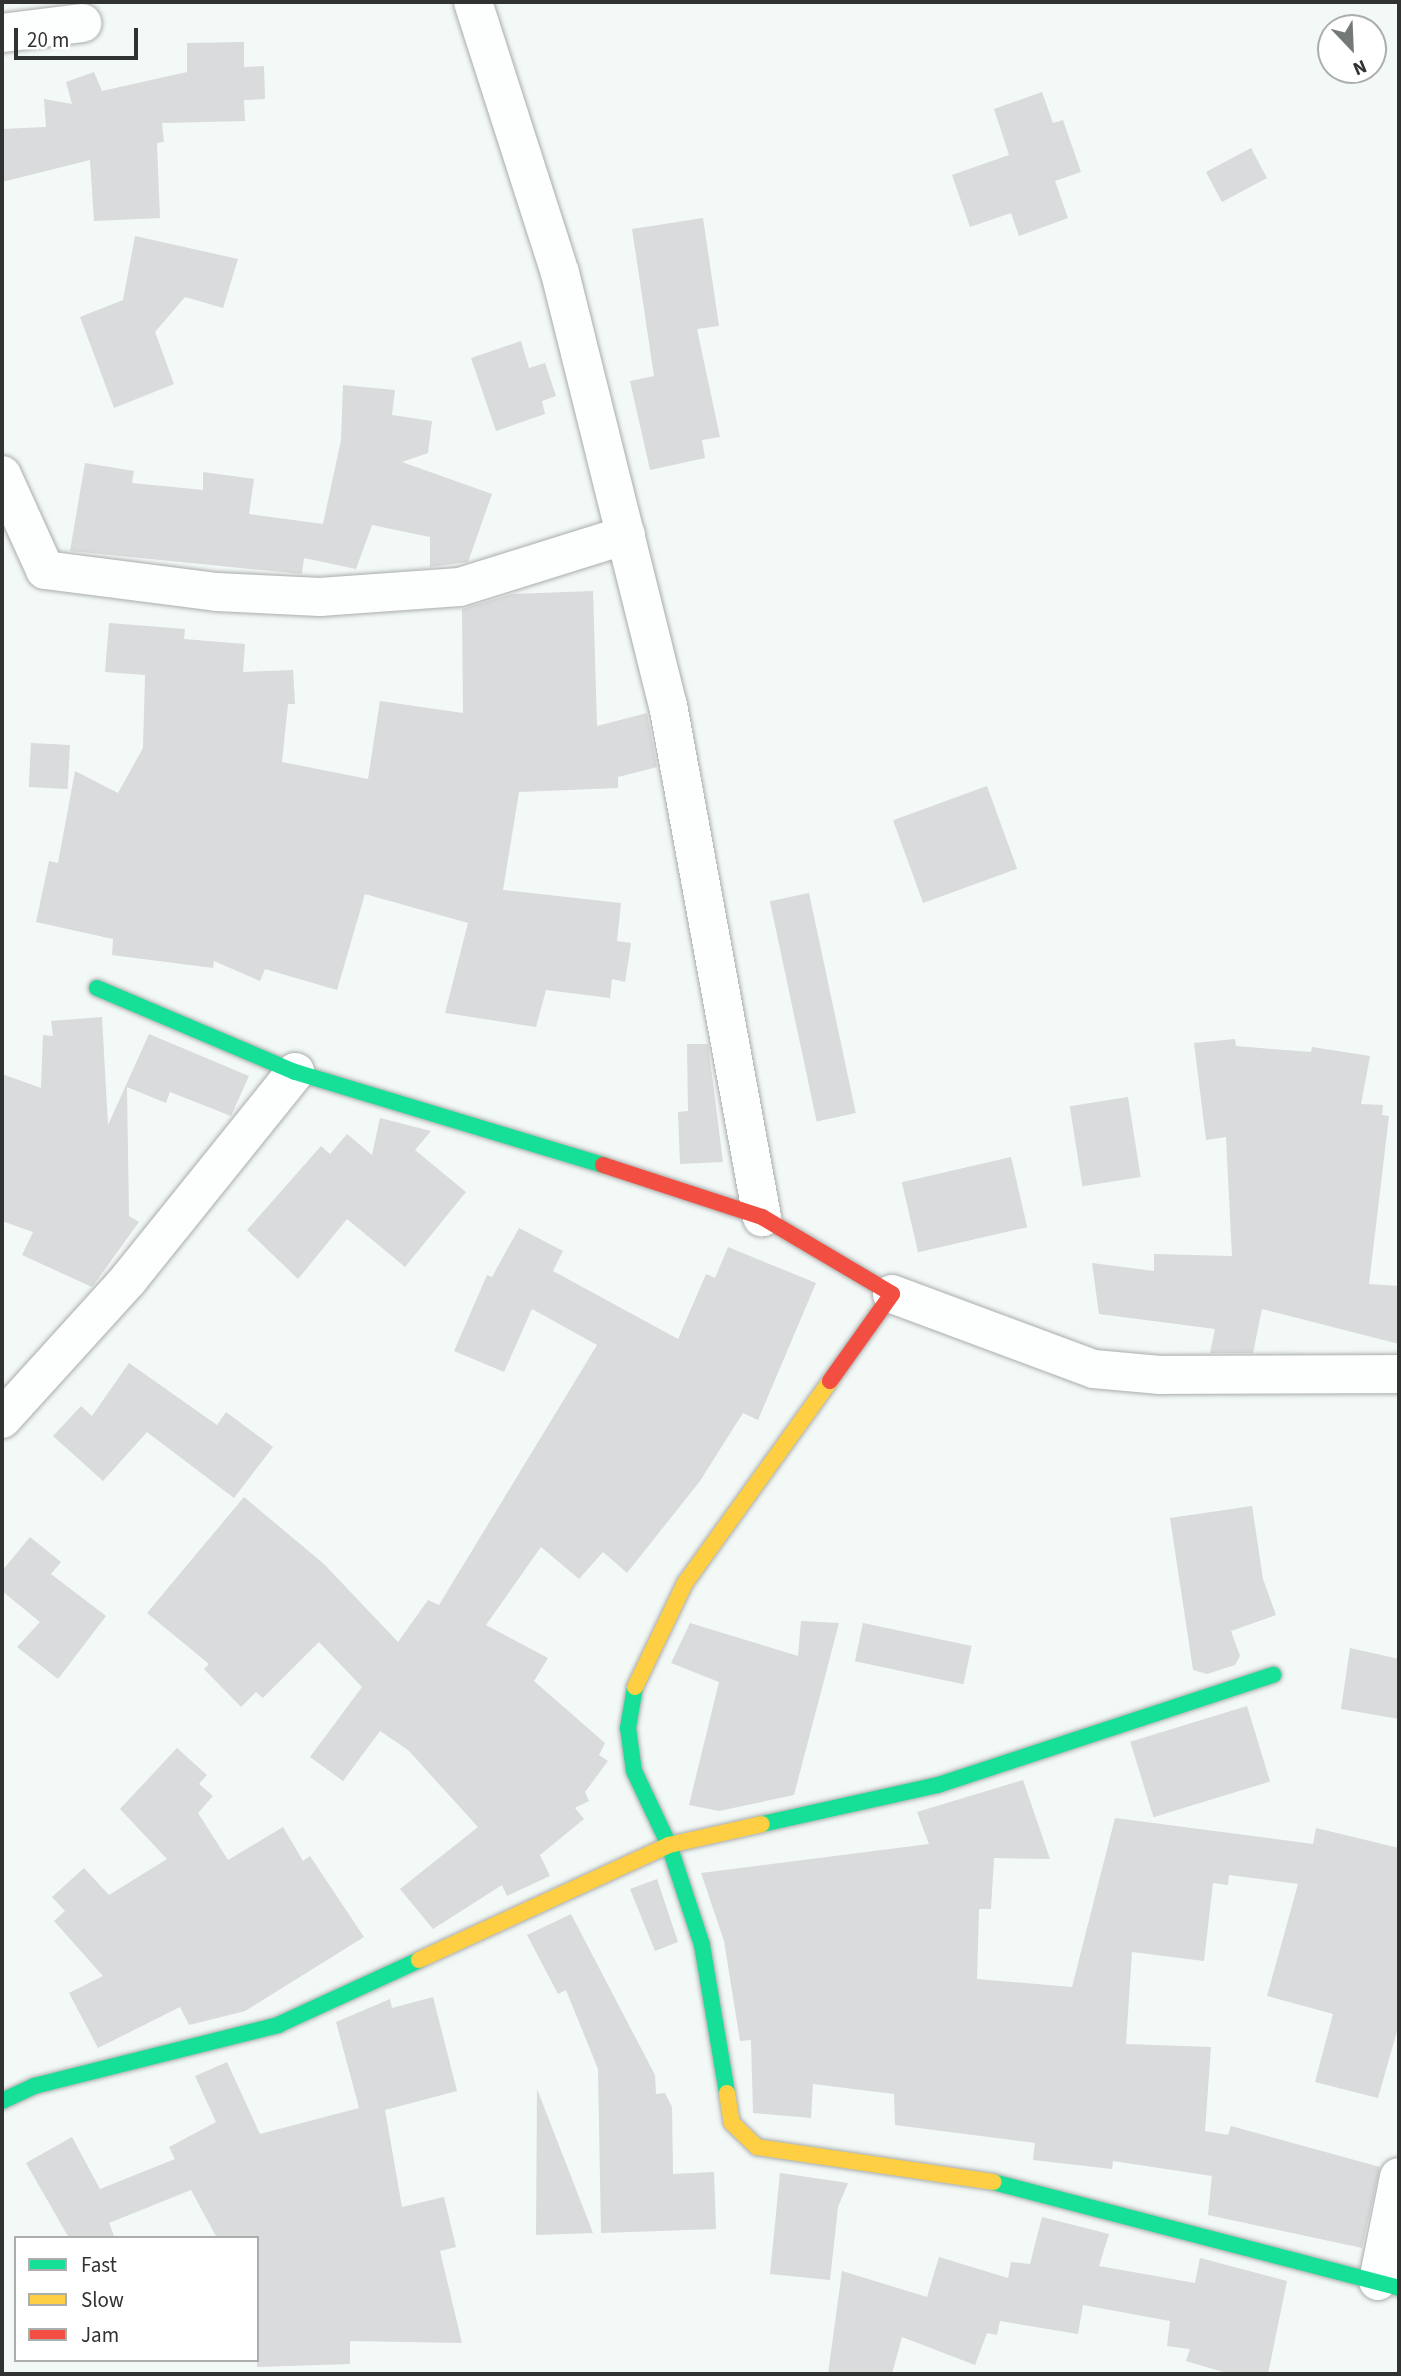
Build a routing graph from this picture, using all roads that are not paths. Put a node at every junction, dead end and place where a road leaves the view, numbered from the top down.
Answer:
1 (473, 2) edge
2 (82, 23) dead end
3 (2, 33) edge
4 (2, 475) edge
5 (626, 535) junction
6 (97, 988) dead end
7 (295, 1072) junction
8 (762, 1217) junction
9 (892, 1294) junction
10 (1399, 1374) edge
11 (2, 1419) edge
12 (1273, 1675) dead end
13 (669, 1845) junction
14 (2, 2101) edge
15 (1399, 2177) edge
16 (1389, 2284) edge

1 - 5 street
2 - 3 street
4 - 5 street
5 - 8 street
6 - 7 street
7 - 8 street
7 - 11 street
8 - 9 street
9 - 10 street
9 - 13 street
12 - 13 street
13 - 14 street
13 - 16 street
15 - 16 street

